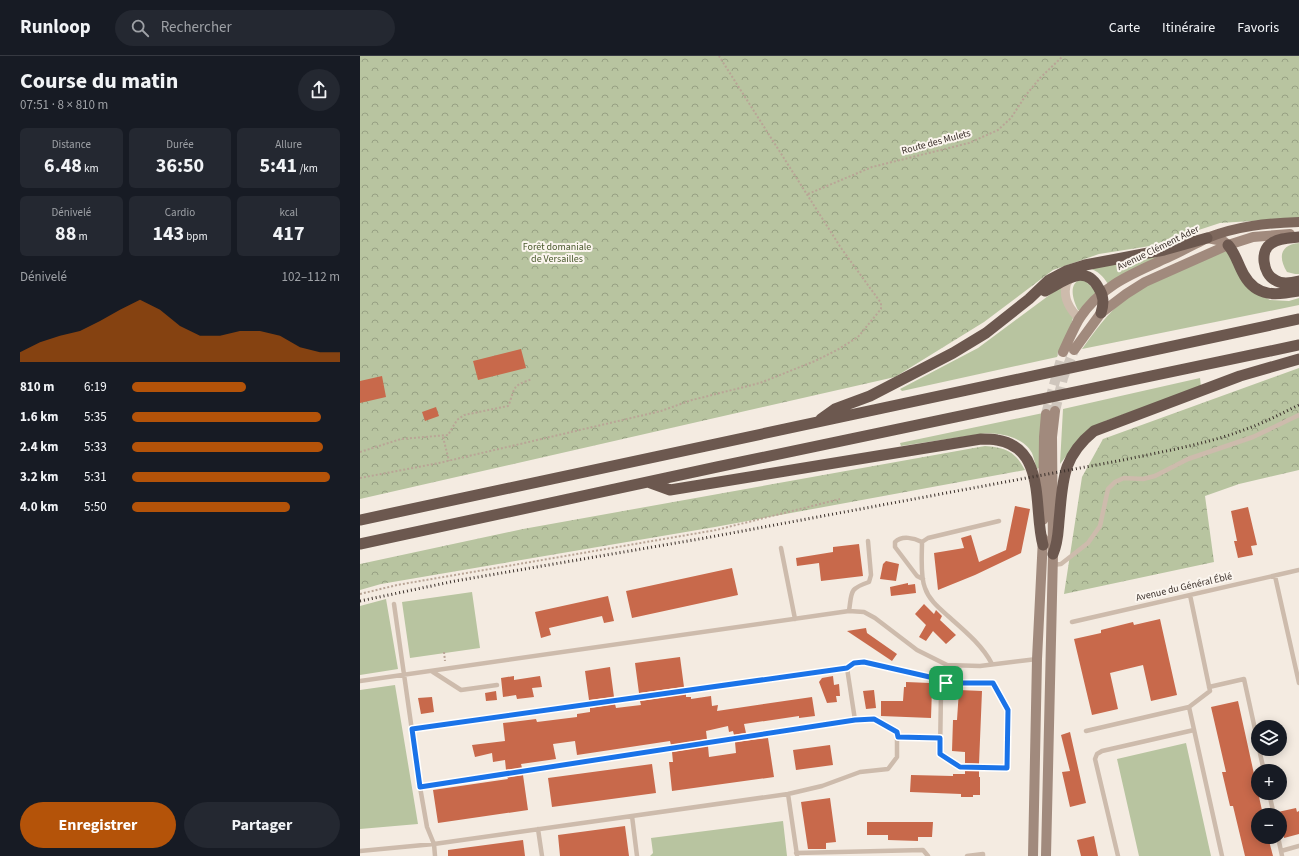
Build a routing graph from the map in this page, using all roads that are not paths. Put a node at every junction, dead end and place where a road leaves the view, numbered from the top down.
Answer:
1 (1299, 222) edge
2 (1299, 233) edge
3 (1299, 237) edge
4 (1207, 238) junction
5 (1228, 245) junction
6 (1071, 277) junction
7 (1299, 281) edge
8 (1299, 290) edge
9 (1102, 293) junction
10 (1029, 299) junction
11 (1101, 313) junction
12 (1080, 319) junction
13 (1299, 319) edge
14 (1299, 345) edge
15 (1074, 350) tunnel mouth
16 (1063, 352) tunnel mouth
17 (1299, 359) edge
18 (1299, 415) edge
19 (816, 422) junction
20 (648, 482) junction
21 (360, 520) edge
22 (999, 521) dead end
23 (868, 541) dead end
24 (922, 542) junction
25 (360, 544) edge
26 (1043, 545) junction
27 (781, 548) dead end
28 (1052, 560) junction
29 (1299, 570) edge
30 (1275, 576) junction
31 (923, 579) junction
32 (1190, 595) junction
33 (394, 604) dead end
34 (849, 611) junction
35 (795, 619) junction
36 (1072, 622) dead end
37 (1037, 659) junction
38 (947, 664) junction
39 (992, 664) junction
40 (847, 668) junction
41 (433, 672) junction
42 (404, 676) junction
43 (360, 681) edge
44 (946, 683) junction
45 (1299, 683) edge
46 (497, 685) dead end
47 (1209, 687) junction
48 (1189, 706) junction
49 (855, 720) junction
50 (1253, 720) edge
51 (412, 729) junction
52 (1194, 730) junction
53 (1086, 731) dead end
54 (898, 737) junction
55 (940, 738) junction
56 (420, 787) junction
57 (788, 794) junction
58 (632, 816) junction
59 (538, 829) junction
60 (434, 844) junction
61 (1299, 846) edge
62 (360, 851) edge
63 (1282, 853) edge
64 (797, 854) edge
65 (435, 856) edge
66 (542, 856) edge
67 (637, 856) edge
68 (928, 856) edge
69 (967, 856) edge
70 (984, 856) edge
71 (1033, 856) edge
72 (1046, 856) edge
73 (1118, 856) edge
74 (1222, 856) edge

1 - 4 main road, Avenue Clément Ader
2 - 5 main road
3 - 7 highway
4 - 5 main road
4 - 9 main road, Avenue Clément Ader
4 - 10 highway
5 - 8 highway
5 - 11 main road
6 - 9 highway
6 - 10 highway
6 - 12 street
9 - 11 highway
9 - 12 main road, Avenue Clément Ader
10 - 19 highway
11 - 15 main road
12 - 16 main road, Avenue Clément Ader
13 - 19 highway
14 - 20 highway
17 - 28 highway
18 - 28 lane
19 - 21 highway
20 - 25 highway
20 - 26 highway
22 - 24 lane
23 - 34 lane
24 - 31 lane
24 - 31 lane
26 - 28 main road
26 - 37 main road
27 - 35 lane
28 - 72 main road
29 - 30 lane, Avenue du Général Éblé
30 - 32 lane, Avenue du Général Éblé
30 - 45 lane
31 - 39 lane
32 - 36 lane, Avenue du Général Éblé
32 - 47 lane
33 - 42 lane
34 - 35 lane
34 - 38 lane
35 - 41 lane
37 - 39 lane
37 - 71 main road
38 - 39 lane
38 - 44 lane
40 - 44 lane
40 - 49 lane
40 - 51 lane
41 - 42 lane
41 - 46 lane
42 - 43 lane
42 - 51 lane
44 - 55 lane
44 - 55 lane
47 - 48 lane
47 - 50 lane
48 - 52 lane
48 - 53 lane
49 - 54 lane
49 - 56 lane
51 - 56 lane
52 - 73 lane
52 - 74 lane
54 - 55 lane
54 - 57 lane
56 - 60 lane
57 - 58 lane
57 - 64 lane
58 - 59 lane
58 - 67 lane
59 - 60 lane
59 - 66 lane
60 - 62 lane
60 - 65 lane
61 - 63 lane
64 - 68 lane
69 - 70 lane

